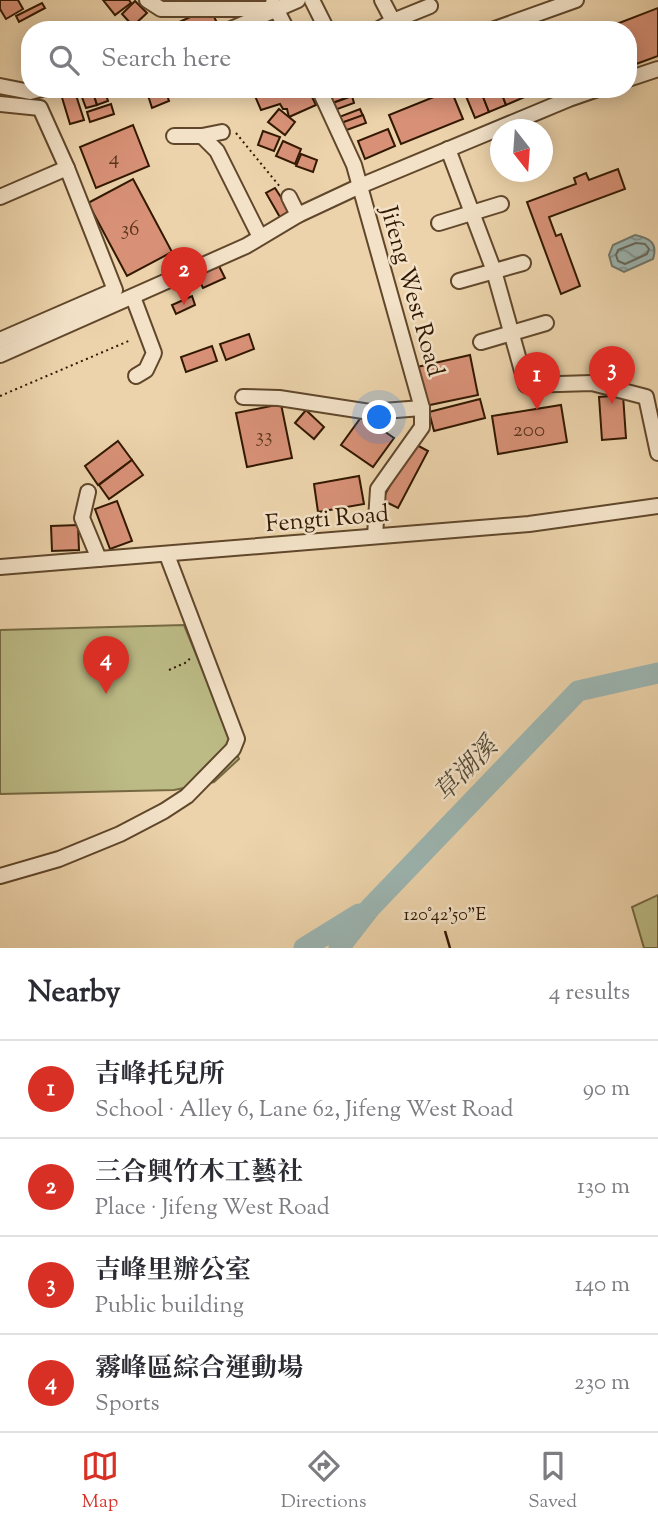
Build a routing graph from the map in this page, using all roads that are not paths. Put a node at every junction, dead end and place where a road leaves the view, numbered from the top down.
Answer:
1 (147, 0) edge
2 (298, 0) edge
3 (312, 0) edge
4 (382, 0) edge
5 (576, 0) edge
6 (274, 5) edge
7 (430, 6) dead end
8 (245, 21) edge
9 (282, 21) edge
10 (322, 21) edge
11 (393, 21) joint
12 (517, 21) edge
13 (658, 69) edge
14 (637, 76) edge
15 (0, 86) edge
16 (21, 90) edge
17 (323, 98) edge
18 (576, 98) edge
19 (0, 104) edge
20 (222, 132) road end
21 (174, 136) dead end
22 (202, 136) junction
23 (448, 149) junction
24 (67, 168) junction
25 (360, 186) junction
26 (0, 197) edge
27 (289, 197) road end
28 (500, 204) dead end
29 (473, 212) junction
30 (298, 215) junction
31 (439, 223) dead end
32 (260, 237) junction
33 (523, 263) dead end
34 (494, 271) junction
35 (459, 281) dead end
36 (133, 297) junction
37 (547, 323) dead end
38 (512, 334) junction
39 (0, 340) edge
40 (481, 342) dead end
41 (0, 355) edge
42 (136, 376) dead end
43 (243, 397) dead end
44 (422, 408) junction
45 (658, 453) edge
46 (88, 492) dead end
47 (658, 506) edge
48 (375, 536) junction
49 (167, 555) junction
50 (99, 559) junction
51 (0, 567) edge
52 (0, 876) edge

1 - 6 street
2 - 6 street
3 - 10 street
4 - 11 street
5 - 12 street
6 - 8 street
6 - 9 street
7 - 11 street
13 - 14 street
15 - 16 street
17 - 25 street, Jifeng West Road
18 - 23 street, Jifeng West Road
19 - 24 street
20 - 22 street
21 - 22 street
22 - 32 street
23 - 25 street, Jifeng West Road
23 - 29 street
24 - 26 street
24 - 39 street
25 - 30 street, Jifeng West Road
25 - 44 street, Jifeng West Road
27 - 30 street
28 - 29 street
29 - 31 street
29 - 34 street
30 - 32 street, Jifeng West Road
32 - 36 street, Jifeng West Road
33 - 34 street
34 - 35 street
34 - 38 street
36 - 41 street, Jifeng West Road
36 - 42 street
37 - 38 street
38 - 40 street
38 - 45 street
43 - 44 street, Jifeng West Road
44 - 48 street, Jifeng West Road
46 - 50 street
47 - 48 street, Fengti Road
48 - 49 street, Fengti Road
49 - 50 street, Fengti Road
49 - 52 street
50 - 51 street, Fengti Road

